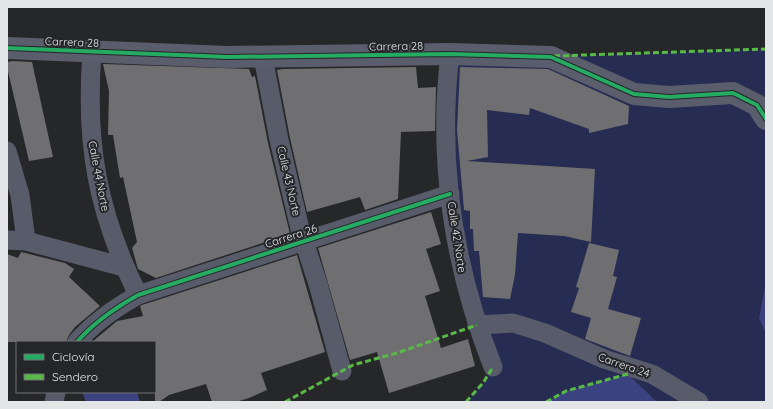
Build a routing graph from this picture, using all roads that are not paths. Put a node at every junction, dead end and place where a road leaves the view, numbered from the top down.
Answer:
1 (7, 48) edge
2 (92, 52) junction
3 (450, 54) junction
4 (263, 57) junction
5 (766, 119) edge
6 (7, 151) edge
7 (450, 194) junction
8 (16, 240) edge
9 (304, 241) junction
10 (124, 267) junction
11 (138, 295) junction
12 (477, 325) junction
13 (78, 341) edge
14 (493, 367) dead end
15 (342, 372) dead end
16 (699, 402) edge

1 - 2 street, Carrera 28
2 - 4 street, Carrera 28
2 - 10 street, Calle 44 Norte
3 - 4 street, Carrera 28
3 - 5 street, Carrera 28
3 - 7 street, Calle 42 Norte
4 - 9 street, Calle 43 Norte
6 - 8 street
7 - 9 street, Carrera 26
7 - 12 street, Calle 42 Norte
8 - 10 street
9 - 11 street, Carrera 26
9 - 15 street, Calle 43 Norte
10 - 11 street, Calle 44 Norte
11 - 13 street, Carrera 26
12 - 14 street, Calle 42 Norte
12 - 16 street, Carrera 24

